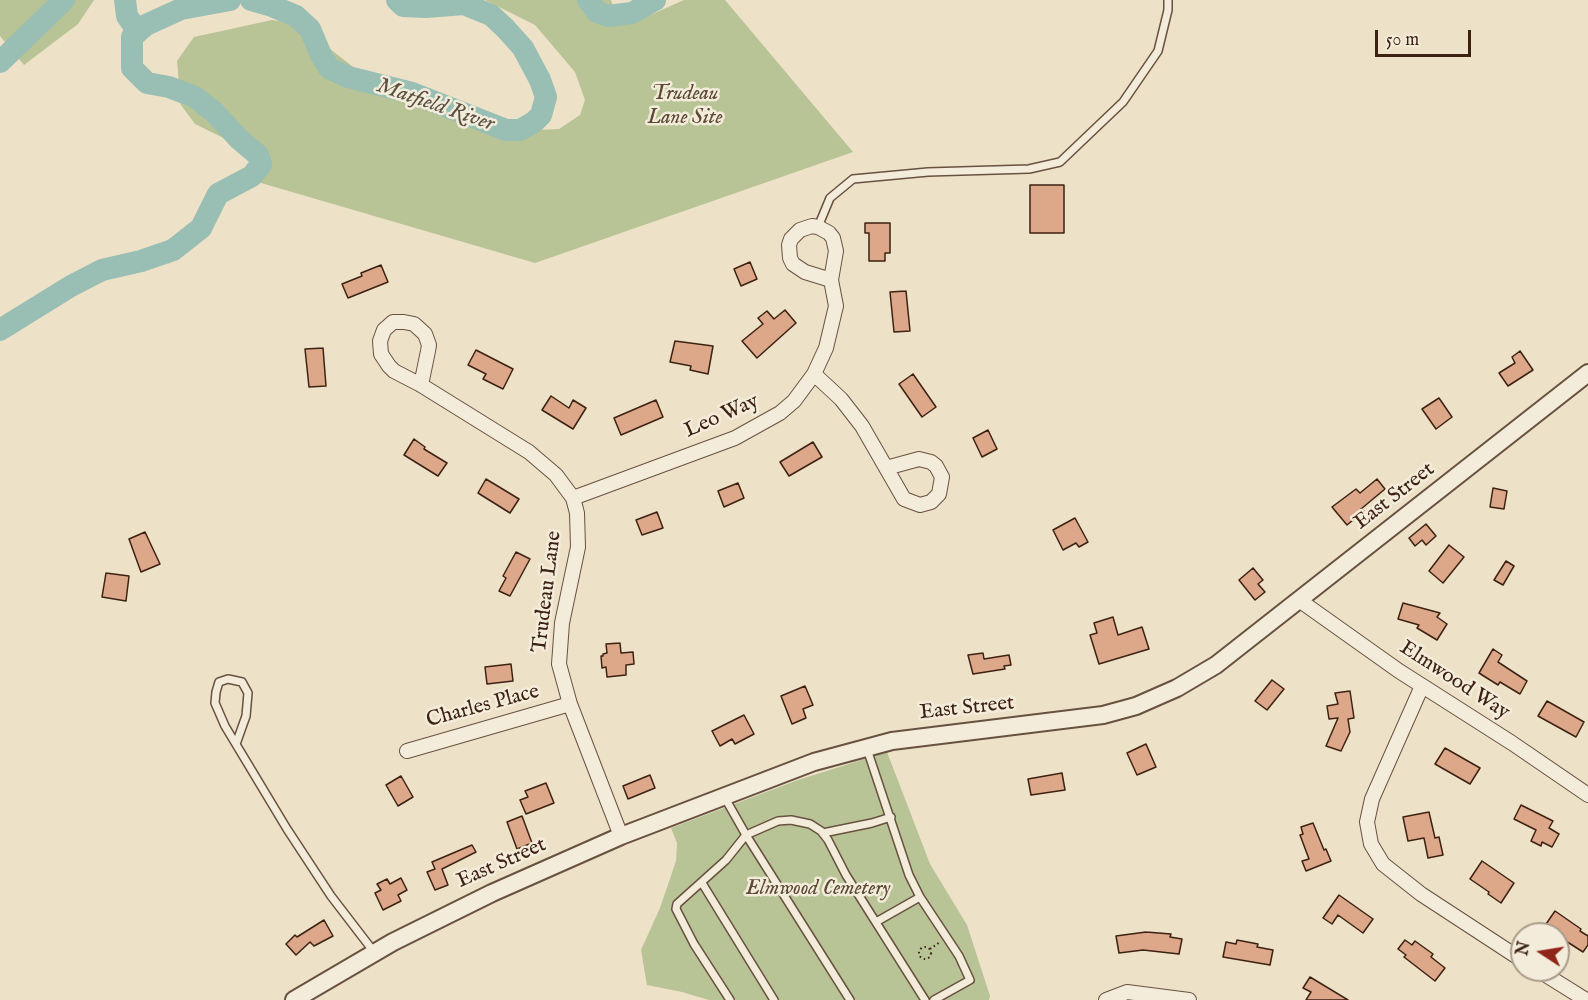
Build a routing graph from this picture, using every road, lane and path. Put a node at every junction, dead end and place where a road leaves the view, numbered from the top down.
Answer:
1 (1168, 0) edge
2 (818, 227) junction
3 (831, 280) junction
4 (1588, 373) edge
5 (814, 374) junction
6 (421, 385) junction
7 (886, 468) dead end
8 (573, 498) junction
9 (1299, 600) junction
10 (1422, 687) junction
11 (570, 704) junction
12 (236, 744) junction
13 (867, 746) junction
14 (406, 751) dead end
15 (1588, 795) edge
16 (723, 796) junction
17 (891, 817) junction
18 (823, 833) junction
19 (746, 835) junction
20 (621, 836) junction
21 (702, 883) junction
22 (920, 897) junction
23 (876, 922) junction
24 (374, 952) junction
25 (1510, 952) edge
26 (1551, 982) edge
27 (1564, 994) edge
28 (294, 1000) edge
29 (730, 1000) edge
30 (774, 1000) edge
31 (850, 1000) edge
32 (925, 1000) edge
33 (934, 1000) edge
34 (1106, 1000) edge
35 (1189, 1000) edge
36 (1586, 1000) edge

1 - 2 lane
2 - 3 street, Leo Way
2 - 3 street
3 - 5 street, Leo Way
4 - 9 street, East Street
5 - 7 street
5 - 8 street, Leo Way
6 - 6 street, Trudeau Lane
6 - 8 street, Trudeau Lane
8 - 11 street, Trudeau Lane
9 - 10 street, Elmwood Way
9 - 13 street, East Street
10 - 15 street, Elmwood Way
10 - 25 street
11 - 14 street, Charles Place
11 - 20 street, Trudeau Lane
12 - 12 lane
12 - 24 lane
13 - 16 street, East Street
13 - 17 lane
16 - 19 lane
16 - 20 street, East Street
17 - 18 lane
17 - 22 lane
18 - 19 lane
18 - 23 lane
19 - 21 lane
19 - 31 lane
20 - 24 street, East Street
21 - 29 lane
21 - 30 lane
22 - 23 lane
22 - 33 lane
23 - 32 lane
24 - 28 street, East Street
26 - 27 street
27 - 36 street
34 - 35 street

